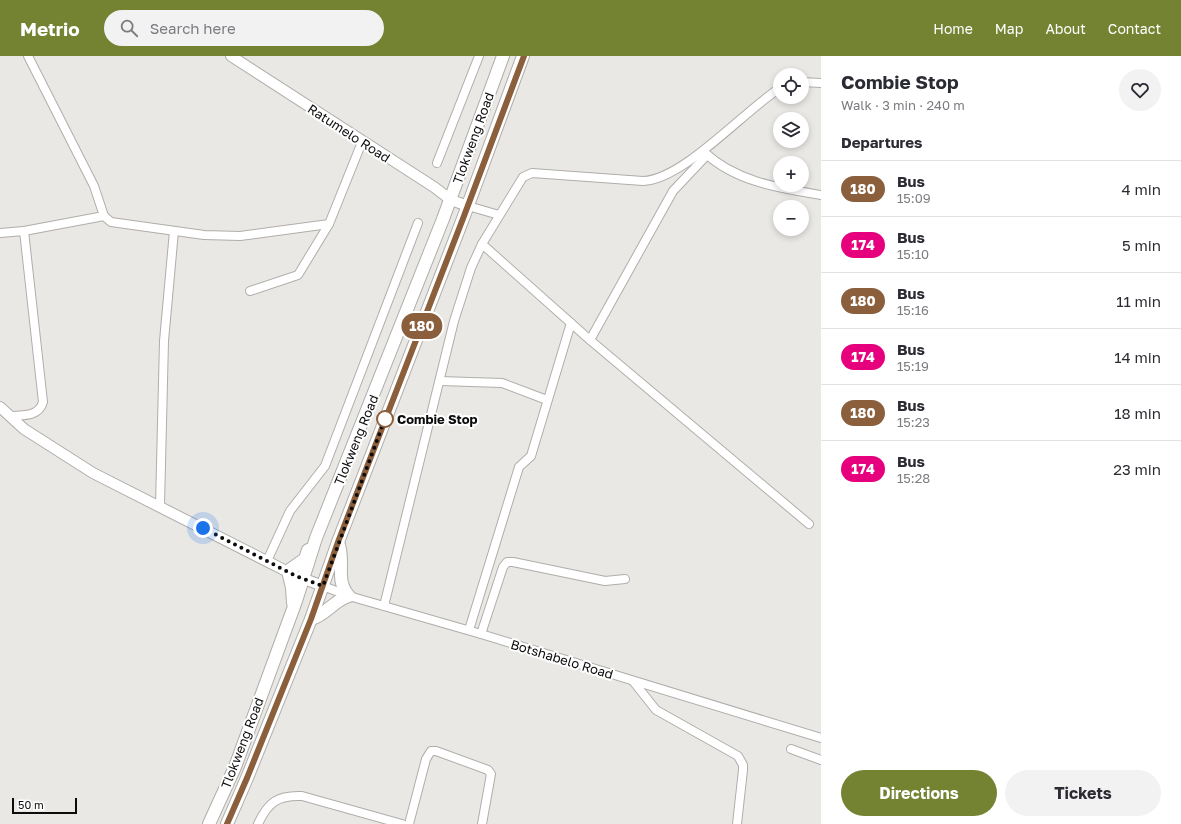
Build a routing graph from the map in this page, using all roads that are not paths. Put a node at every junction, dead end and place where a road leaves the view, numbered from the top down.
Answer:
1 (28, 56) edge
2 (231, 56) edge
3 (479, 56) edge
4 (503, 56) edge
5 (524, 56) edge
6 (809, 82) edge
7 (821, 82) edge
8 (773, 94) edge
9 (362, 142) junction
10 (705, 153) junction
11 (437, 163) dead end
12 (821, 195) edge
13 (450, 200) junction
14 (468, 206) junction
15 (499, 215) junction
16 (104, 216) junction
17 (418, 223) dead end
18 (329, 224) junction
19 (24, 231) junction
20 (174, 231) junction
21 (0, 233) edge
22 (482, 244) junction
23 (250, 291) dead end
24 (571, 323) junction
25 (590, 340) junction
26 (440, 381) junction
27 (547, 400) junction
28 (0, 407) edge
29 (10, 416) junction
30 (160, 505) junction
31 (809, 524) dead end
32 (316, 538) junction
33 (338, 542) junction
34 (267, 561) junction
35 (288, 571) junction
36 (625, 579) dead end
37 (303, 580) junction
38 (323, 586) junction
39 (349, 596) junction
40 (384, 606) junction
41 (289, 618) junction
42 (311, 619) junction
43 (469, 630) junction
44 (481, 634) junction
45 (633, 681) junction
46 (821, 738) edge
47 (791, 750) dead end
48 (821, 760) edge
49 (209, 824) edge
50 (227, 824) edge
51 (258, 824) edge
52 (402, 824) edge
53 (409, 824) edge
54 (482, 824) edge
55 (737, 824) edge

1 - 16 street
2 - 9 street, Ratumelo Road
3 - 11 street
4 - 13 main road, Tlokweng Road
5 - 14 main road, Tlokweng Road
6 - 7 street
8 - 10 street
9 - 13 street, Ratumelo Road
9 - 18 street
10 - 12 street
10 - 15 street
10 - 25 street
13 - 14 street, Ratumelo Road
13 - 32 main road, Tlokweng Road
14 - 15 street
14 - 33 main road, Tlokweng Road
15 - 22 street
16 - 19 street
16 - 20 street
17 - 34 street
18 - 20 street
18 - 23 street
19 - 21 street
19 - 29 street
20 - 30 street
22 - 24 street
22 - 26 street
24 - 25 street
24 - 27 street
25 - 31 street
26 - 27 street
26 - 40 street
27 - 43 street
28 - 29 street, Botshabelo Road
29 - 30 street, Botshabelo Road
30 - 34 street, Botshabelo Road
32 - 35 main road
32 - 37 main road, Tlokweng Road
33 - 38 main road, Tlokweng Road
33 - 39 main road
34 - 35 street, Botshabelo Road
35 - 37 street, Botshabelo Road
35 - 41 main road
36 - 44 street
37 - 38 street, Botshabelo Road
37 - 41 main road, Tlokweng Road
38 - 39 street, Botshabelo Road
38 - 42 main road, Tlokweng Road
39 - 40 street, Botshabelo Road
39 - 42 main road
40 - 43 street, Botshabelo Road
41 - 49 main road, Tlokweng Road
42 - 50 main road, Tlokweng Road
43 - 44 street, Botshabelo Road
44 - 45 street, Botshabelo Road
45 - 46 street, Botshabelo Road
45 - 55 street
47 - 48 street
51 - 52 street
53 - 54 street

